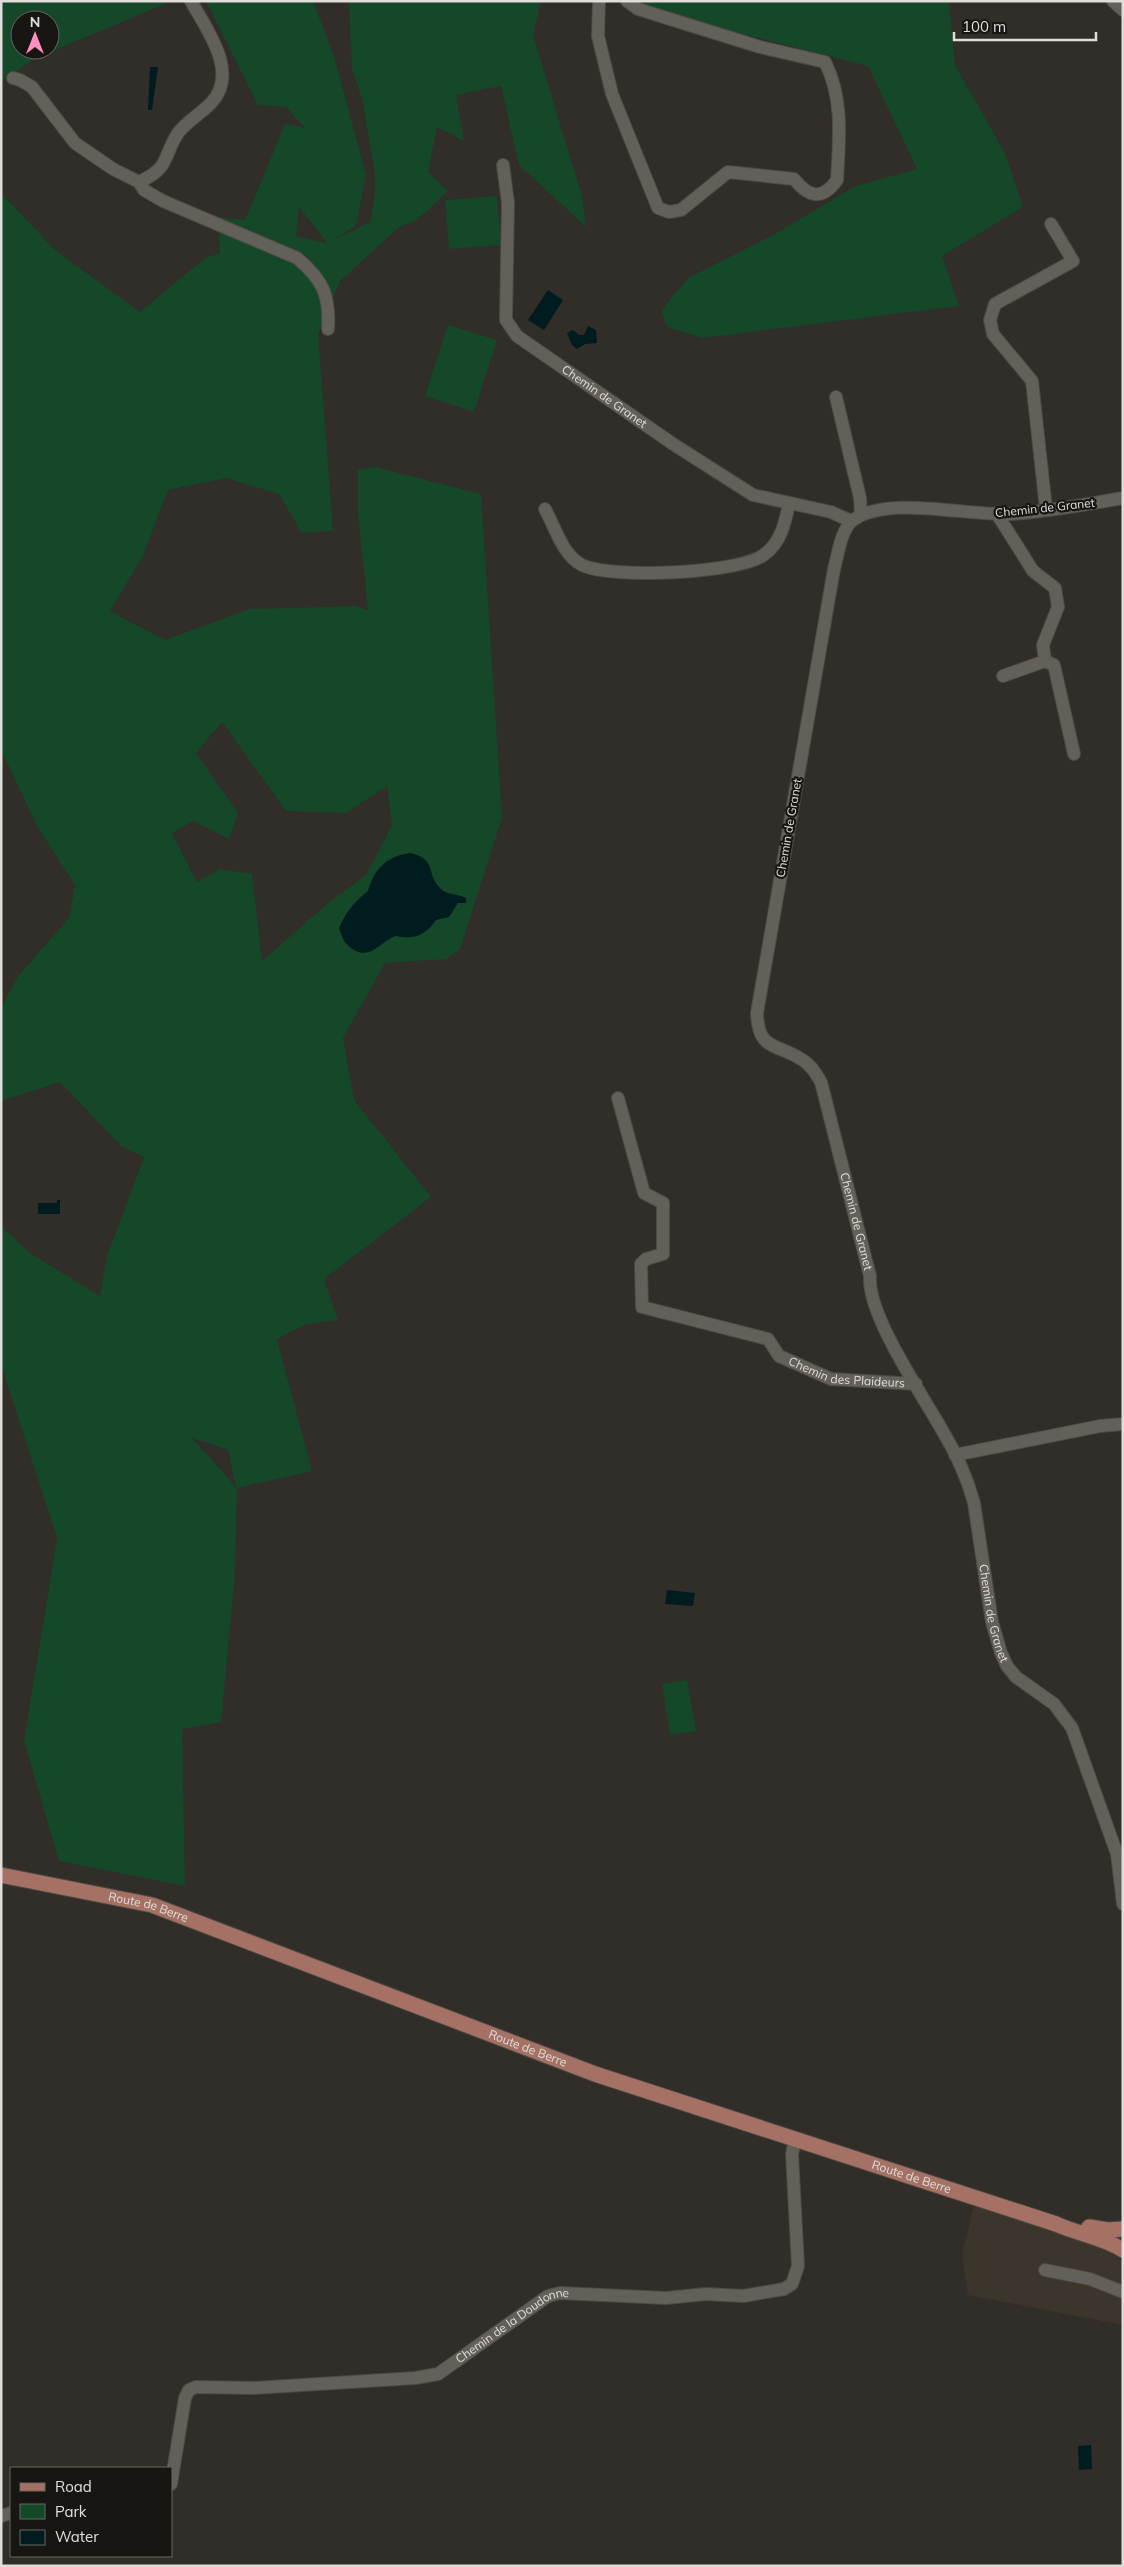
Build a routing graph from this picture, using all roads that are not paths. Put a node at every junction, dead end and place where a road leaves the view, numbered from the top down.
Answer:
1 (191, 1) edge
2 (628, 1) edge
3 (600, 2) edge
4 (13, 78) dead end
5 (503, 165) dead end
6 (139, 182) junction
7 (1051, 224) dead end
8 (328, 329) dead end
9 (836, 397) dead end
10 (1123, 498) edge
11 (790, 504) junction
12 (545, 509) dead end
13 (1046, 509) junction
14 (997, 514) junction
15 (856, 518) junction
16 (1045, 661) junction
17 (1003, 676) dead end
18 (1074, 754) dead end
19 (618, 1098) dead end
20 (916, 1384) junction
21 (1123, 1424) edge
22 (956, 1455) junction
23 (1, 1875) edge
24 (1123, 1904) edge
25 (795, 2140) junction
26 (1056, 2224) junction
27 (1123, 2229) edge
28 (1123, 2250) edge
29 (1045, 2270) dead end
30 (1123, 2292) edge
31 (172, 2477) edge

1 - 6 street
2 - 3 street
4 - 6 street
5 - 11 street, Chemin de Granet
6 - 8 street
7 - 13 street
9 - 15 street
10 - 13 street, Chemin de Granet
11 - 12 street
11 - 15 street, Chemin de Granet
13 - 14 street, Chemin de Granet
14 - 15 street, Chemin de Granet
14 - 16 street
15 - 20 street, Chemin de Granet
16 - 17 street
16 - 18 street
19 - 20 street, Chemin des Plaideurs
20 - 22 street, Chemin de Granet
21 - 22 street
22 - 24 street, Chemin de Granet
23 - 25 main road, Route de Berre
25 - 26 main road, Route de Berre
25 - 31 street, Chemin de la Doudonne
26 - 27 main road, Route de Berre
26 - 28 main road, Route de Berre
29 - 30 street

